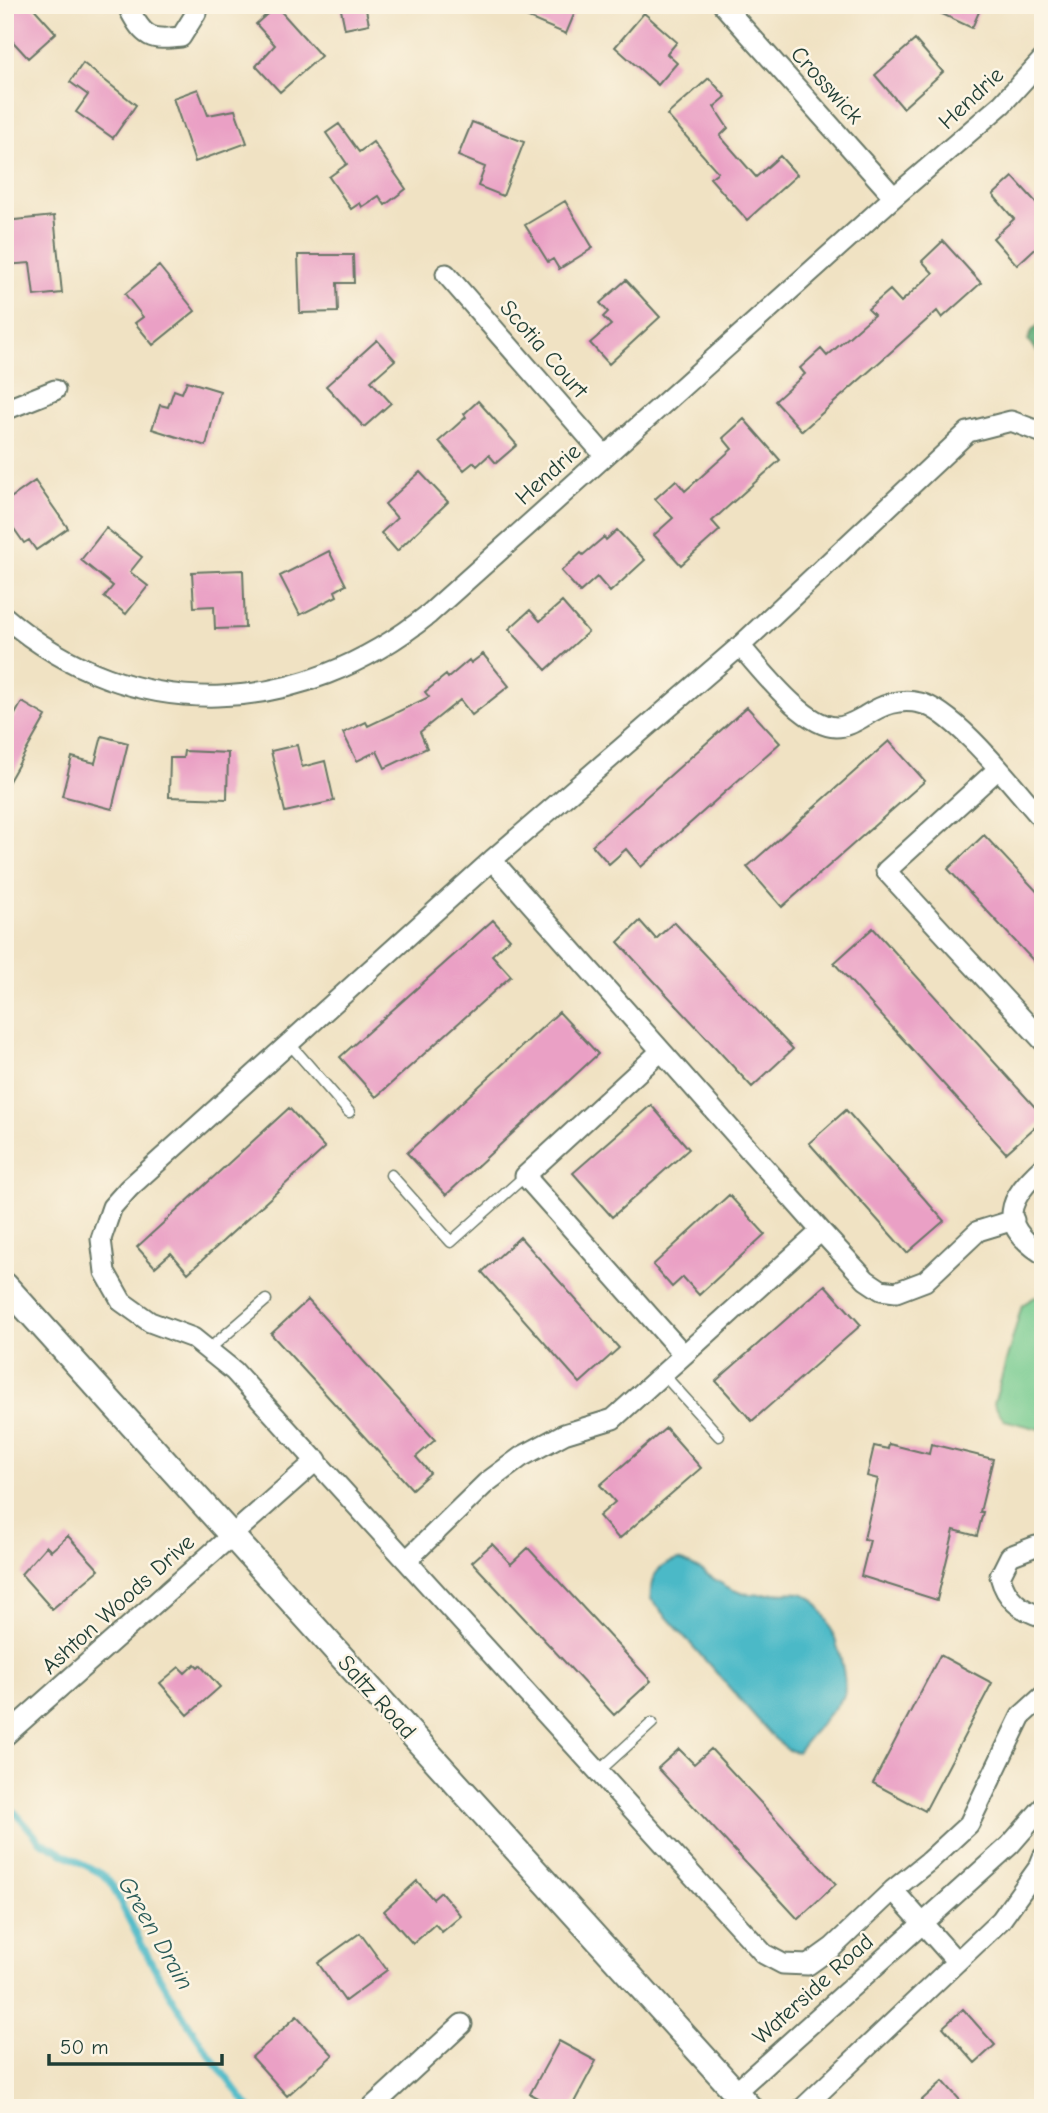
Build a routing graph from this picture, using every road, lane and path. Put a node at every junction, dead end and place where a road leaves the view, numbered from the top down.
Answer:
1 (131, 5) edge
2 (196, 5) edge
3 (723, 5) edge
4 (1043, 59) edge
5 (894, 197) junction
6 (446, 274) dead end
7 (55, 390) dead end
8 (5, 410) edge
9 (1043, 433) edge
10 (605, 456) junction
11 (5, 617) edge
12 (740, 646) junction
13 (997, 770) junction
14 (1043, 820) edge
15 (492, 860) junction
16 (1043, 1041) edge
17 (289, 1043) junction
18 (661, 1051) junction
19 (349, 1112) dead end
20 (1043, 1167) edge
21 (391, 1175) dead end
22 (525, 1176) junction
23 (1013, 1220) junction
24 (821, 1231) junction
25 (1043, 1254) edge
26 (5, 1285) edge
27 (266, 1300) dead end
28 (208, 1350) junction
29 (684, 1355) junction
30 (663, 1374) junction
31 (719, 1436) dead end
32 (317, 1460) junction
33 (231, 1536) junction
34 (1043, 1547) edge
35 (408, 1559) junction
36 (1043, 1617) edge
37 (1043, 1696) edge
38 (652, 1723) dead end
39 (5, 1736) edge
40 (599, 1771) junction
41 (1043, 1808) edge
42 (1043, 1857) edge
43 (893, 1890) junction
44 (923, 1923) junction
45 (957, 1962) junction
46 (462, 2024) dead end
47 (743, 2100) edge
48 (371, 2108) edge
49 (803, 2108) edge

1 - 2 street
3 - 5 street, Crosswick
4 - 5 street, Hendrie
5 - 10 street, Hendrie
6 - 10 street, Scotia Court
7 - 8 street
9 - 12 street
10 - 11 street, Hendrie
12 - 13 street
12 - 15 street
13 - 14 street
13 - 16 street
15 - 17 street
15 - 18 street
17 - 19 lane
17 - 28 street
18 - 22 street
18 - 24 street
20 - 23 street
21 - 22 lane
22 - 29 street
23 - 24 street
23 - 25 street
24 - 29 street
26 - 33 street, Saltz Road
27 - 28 lane
28 - 32 street
29 - 30 street
30 - 31 lane
30 - 35 street
32 - 33 street, Ashton Woods Drive
32 - 35 street
33 - 39 street, Ashton Woods Drive
33 - 47 street, Saltz Road
34 - 36 street
35 - 40 street
37 - 43 street
38 - 40 lane
40 - 43 street
41 - 44 street, Waterside Road
42 - 45 street
43 - 44 street
44 - 45 street
44 - 47 street, Waterside Road
45 - 49 street
46 - 48 street

